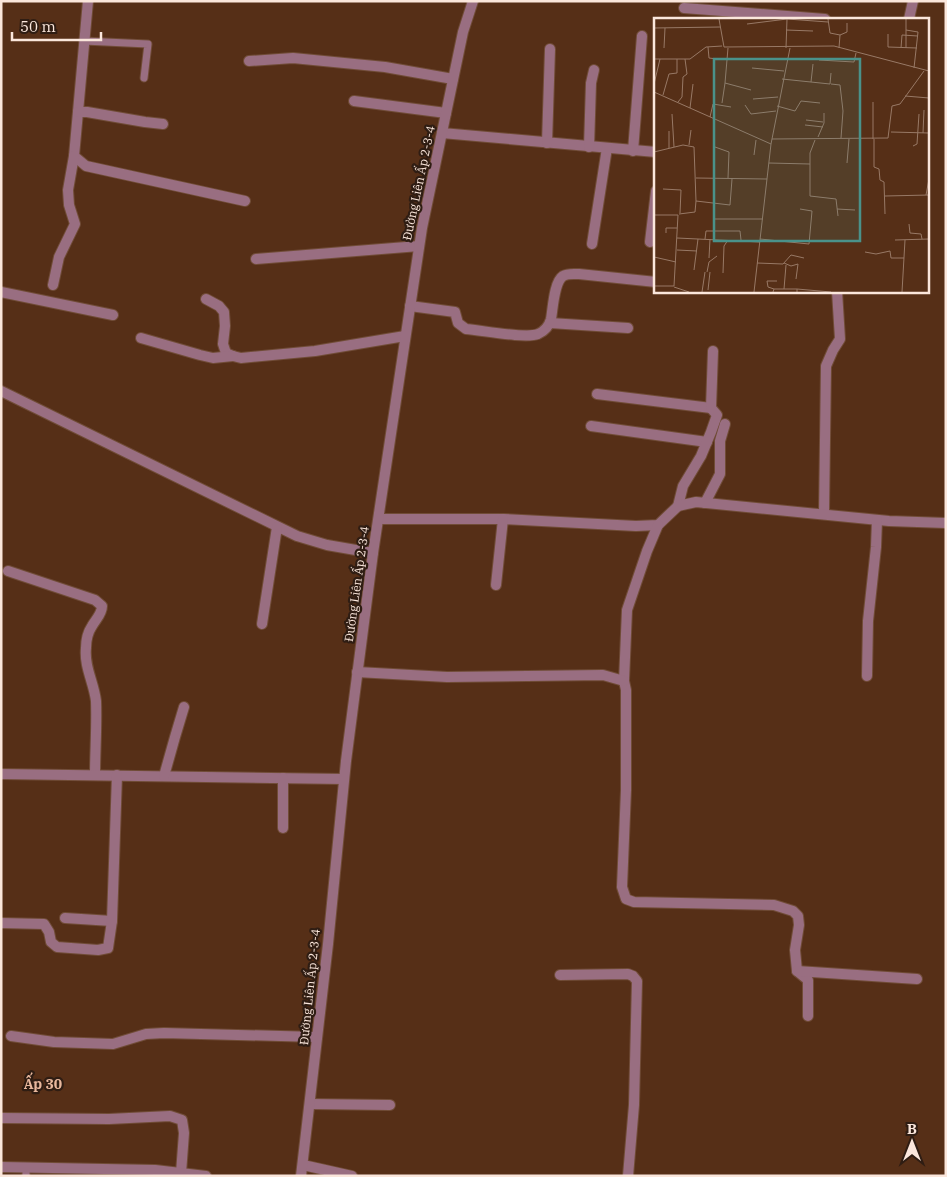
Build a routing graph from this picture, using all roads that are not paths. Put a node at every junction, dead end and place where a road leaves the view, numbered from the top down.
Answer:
1 (88, 1) edge
2 (473, 1) edge
3 (913, 1) edge
4 (684, 8) dead end
5 (812, 18) edge
6 (909, 18) edge
7 (642, 36) dead end
8 (84, 41) junction
9 (550, 50) dead end
10 (249, 61) dead end
11 (594, 70) dead end
12 (144, 78) dead end
13 (453, 79) junction
14 (354, 101) dead end
15 (78, 112) junction
16 (446, 113) junction
17 (163, 124) dead end
18 (442, 133) junction
19 (547, 143) junction
20 (589, 147) junction
21 (607, 148) junction
22 (633, 150) junction
23 (654, 152) edge
24 (74, 156) junction
25 (245, 201) dead end
26 (654, 208) edge
27 (650, 242) dead end
28 (592, 244) dead end
29 (419, 246) junction
30 (256, 259) dead end
31 (654, 282) edge
32 (53, 285) dead end
33 (1, 292) edge
34 (837, 292) edge
35 (206, 299) dead end
36 (410, 306) junction
37 (113, 315) dead end
38 (550, 323) junction
39 (628, 328) dead end
40 (405, 336) junction
41 (141, 338) dead end
42 (713, 351) dead end
43 (232, 356) junction
44 (1, 392) edge
45 (597, 394) dead end
46 (711, 408) junction
47 (725, 424) dead end
48 (591, 426) dead end
49 (707, 442) junction
50 (705, 503) junction
51 (678, 506) junction
52 (824, 514) junction
53 (379, 519) junction
54 (503, 519) junction
55 (877, 520) junction
56 (946, 524) edge
57 (658, 525) junction
58 (277, 526) junction
59 (373, 553) junction
60 (8, 571) dead end
61 (496, 585) dead end
62 (262, 624) dead end
63 (357, 672) junction
64 (867, 676) dead end
65 (624, 680) junction
66 (184, 707) dead end
67 (1, 774) edge
68 (96, 775) junction
69 (117, 775) junction
70 (164, 776) junction
71 (283, 778) junction
72 (344, 779) junction
73 (283, 828) dead end
74 (65, 918) dead end
75 (112, 921) junction
76 (1, 923) edge
77 (797, 970) junction
78 (560, 975) dead end
79 (917, 979) dead end
80 (808, 1016) dead end
81 (11, 1036) dead end
82 (317, 1037) junction
83 (310, 1104) junction
84 (390, 1105) dead end
85 (1, 1118) edge
86 (1, 1167) edge
87 (103, 1169) junction
88 (302, 1170) edge
89 (26, 1172) edge
90 (181, 1173) junction
91 (91, 1176) edge
92 (206, 1176) edge
93 (352, 1176) edge
94 (628, 1176) edge

1 - 8 street
2 - 13 street, Đường Liên Ấp 2-3-4
3 - 6 street
4 - 5 street
7 - 22 street
8 - 12 lane
8 - 15 street
9 - 19 street
10 - 13 street
11 - 20 street
13 - 16 street, Đường Liên Ấp 2-3-4
14 - 16 street
15 - 17 street
15 - 24 street
16 - 18 street, Đường Liên Ấp 2-3-4
18 - 19 street
18 - 29 street, Đường Liên Ấp 2-3-4
19 - 20 street
20 - 21 street
21 - 22 street
21 - 28 street
22 - 23 street
24 - 25 street
24 - 32 street
26 - 27 street
29 - 30 street
29 - 36 street, Đường Liên Ấp 2-3-4
31 - 38 street
33 - 37 street
34 - 52 street
35 - 43 street
36 - 38 street
36 - 40 street, Đường Liên Ấp 2-3-4
38 - 39 street
40 - 43 street
40 - 53 street, Đường Liên Ấp 2-3-4
41 - 43 street
42 - 46 street
44 - 58 street
45 - 46 street
46 - 49 street
47 - 50 street
48 - 49 street
49 - 51 street
50 - 51 street
50 - 52 street
51 - 57 street
52 - 55 street
53 - 54 street
53 - 59 street, Đường Liên Ấp 2-3-4
54 - 57 street
54 - 61 street
55 - 56 street
55 - 64 street
57 - 65 street
58 - 59 street
58 - 62 street
59 - 63 street, Đường Liên Ấp 2-3-4
60 - 68 street
63 - 65 street
63 - 72 street, Đường Liên Ấp 2-3-4
65 - 77 street
66 - 70 street
67 - 68 street
68 - 69 street
69 - 70 street
69 - 75 street
70 - 71 street
71 - 72 street
71 - 73 street
72 - 82 street, Đường Liên Ấp 2-3-4
74 - 75 street
75 - 76 street
77 - 79 street
77 - 80 street
78 - 94 street
81 - 82 street
82 - 83 street, Đường Liên Ấp 2-3-4
83 - 84 street
83 - 88 street, Đường Liên Ấp 2-3-4
85 - 90 street
86 - 89 street
87 - 89 street
87 - 90 street
87 - 91 street
88 - 93 street
90 - 92 street

